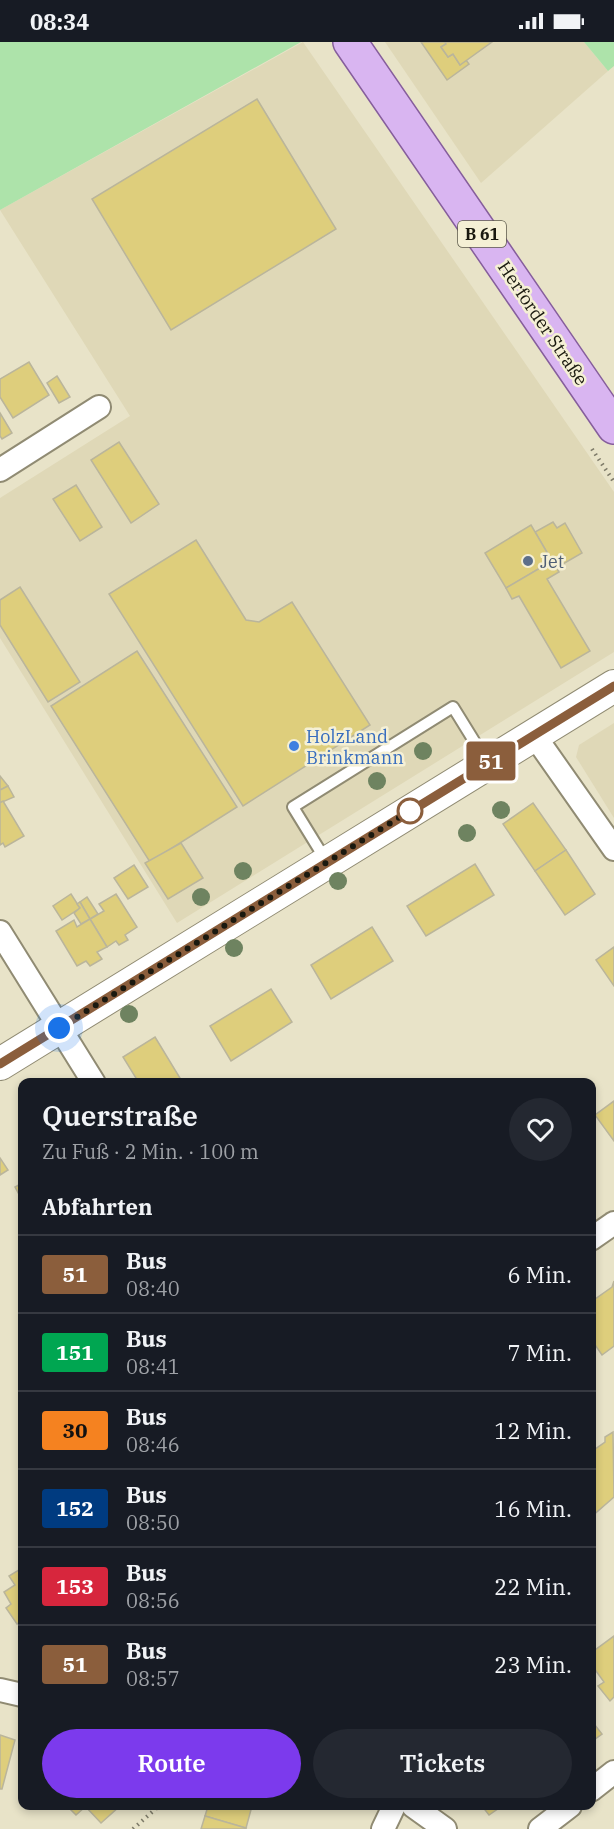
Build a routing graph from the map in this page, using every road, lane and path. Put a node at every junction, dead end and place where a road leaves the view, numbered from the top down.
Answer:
1 (350, 42) edge
2 (99, 408) dead end
3 (614, 427) edge
4 (0, 470) edge
5 (614, 686) edge
6 (534, 735) junction
7 (488, 763) junction
8 (614, 849) edge
9 (327, 862) junction
10 (0, 932) edge
11 (59, 1028) junction
12 (0, 1064) edge
13 (91, 1078) edge
14 (614, 1223) edge
15 (596, 1236) edge
16 (0, 1689) edge
17 (18, 1694) edge
18 (614, 1772) edge
19 (596, 1786) edge
20 (154, 1810) edge
21 (392, 1810) edge
22 (419, 1810) edge
23 (565, 1810) edge
24 (133, 1829) edge
25 (383, 1829) edge
26 (445, 1829) edge
27 (540, 1829) edge

1 - 3 main road, Herforder Straße / B 61
2 - 4 street
5 - 6 main road
6 - 7 main road
6 - 8 street
7 - 9 main road
7 - 9 lane
9 - 11 main road
10 - 11 street
11 - 12 main road
11 - 13 street
14 - 15 street
16 - 17 street
18 - 19 street
20 - 24 path
21 - 25 street
22 - 26 street
23 - 27 street

